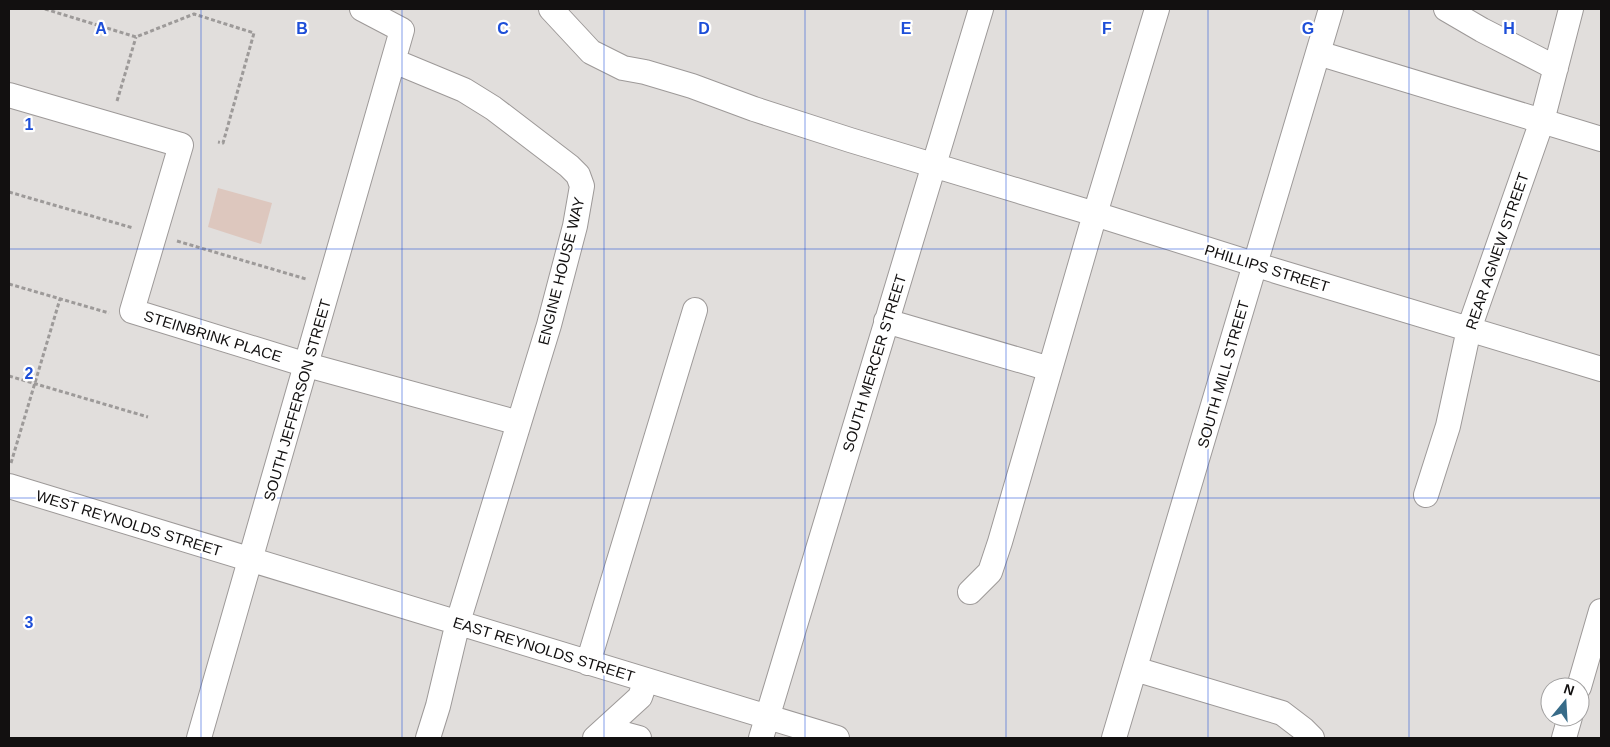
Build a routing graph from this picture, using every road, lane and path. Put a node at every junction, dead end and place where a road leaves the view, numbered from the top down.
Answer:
1 (45, 9) edge
2 (362, 9) edge
3 (551, 9) edge
4 (981, 9) edge
5 (1157, 9) edge
6 (1331, 9) edge
7 (1446, 9) edge
8 (1571, 9) edge
9 (136, 37) junction
10 (1318, 53) junction
11 (394, 61) junction
12 (1556, 68) junction
13 (9, 95) edge
14 (117, 102) dead end
15 (1542, 121) junction
16 (1601, 140) edge
17 (218, 142) dead end
18 (934, 165) junction
19 (1095, 214) junction
20 (1255, 265) junction
21 (9, 284) edge
22 (60, 299) junction
23 (695, 310) dead end
24 (132, 311) junction
25 (886, 321) junction
26 (1469, 329) junction
27 (307, 365) junction
28 (1050, 369) junction
29 (1601, 369) edge
30 (9, 376) edge
31 (35, 384) junction
32 (148, 417) dead end
33 (519, 424) junction
34 (10, 475) edge
35 (1426, 495) dead end
36 (250, 560) junction
37 (970, 592) dead end
38 (1601, 611) edge
39 (458, 622) junction
40 (588, 663) junction
41 (1135, 669) junction
42 (1582, 677) edge
43 (646, 680) junction
44 (764, 728) edge
45 (600, 734) edge
46 (199, 738) edge
47 (428, 738) edge
48 (639, 738) edge
49 (837, 738) edge
50 (1114, 738) edge
51 (1312, 738) edge

1 - 9 path
2 - 11 street
3 - 18 street, PHILLIPS STREET
4 - 18 street, SOUTH MERCER STREET
5 - 19 street
6 - 10 street, SOUTH MILL STREET
7 - 12 street
8 - 12 street, REAR AGNEW STREET
9 - 14 path
9 - 17 path
10 - 15 street
10 - 20 street, SOUTH MILL STREET
11 - 27 street, SOUTH JEFFERSON STREET
11 - 33 street, ENGINE HOUSE WAY
12 - 15 street, REAR AGNEW STREET
13 - 24 street, STEINBRINK PLACE
15 - 16 street
15 - 26 street, REAR AGNEW STREET
18 - 19 street, PHILLIPS STREET
18 - 25 street, SOUTH MERCER STREET
19 - 20 street, PHILLIPS STREET
19 - 28 street
20 - 26 street, PHILLIPS STREET
20 - 41 street, SOUTH MILL STREET
21 - 22 path
22 - 24 path
22 - 31 path
23 - 40 street
24 - 27 street, STEINBRINK PLACE
25 - 28 street
25 - 44 street, SOUTH MERCER STREET
26 - 29 street, PHILLIPS STREET
26 - 35 street, REAR AGNEW STREET
27 - 33 street, STEINBRINK PLACE
27 - 36 street, SOUTH JEFFERSON STREET
28 - 37 street
30 - 31 path
31 - 32 path
31 - 34 path
33 - 39 street, ENGINE HOUSE WAY
34 - 36 street, WEST REYNOLDS STREET
36 - 39 street, EAST REYNOLDS STREET
36 - 46 street, SOUTH JEFFERSON STREET
38 - 42 street
39 - 40 street, EAST REYNOLDS STREET
39 - 47 street, ENGINE HOUSE WAY
40 - 43 street, EAST REYNOLDS STREET
41 - 50 street, SOUTH MILL STREET
41 - 51 street
43 - 44 street, EAST REYNOLDS STREET
43 - 45 street
44 - 49 street, EAST REYNOLDS STREET
45 - 48 street

